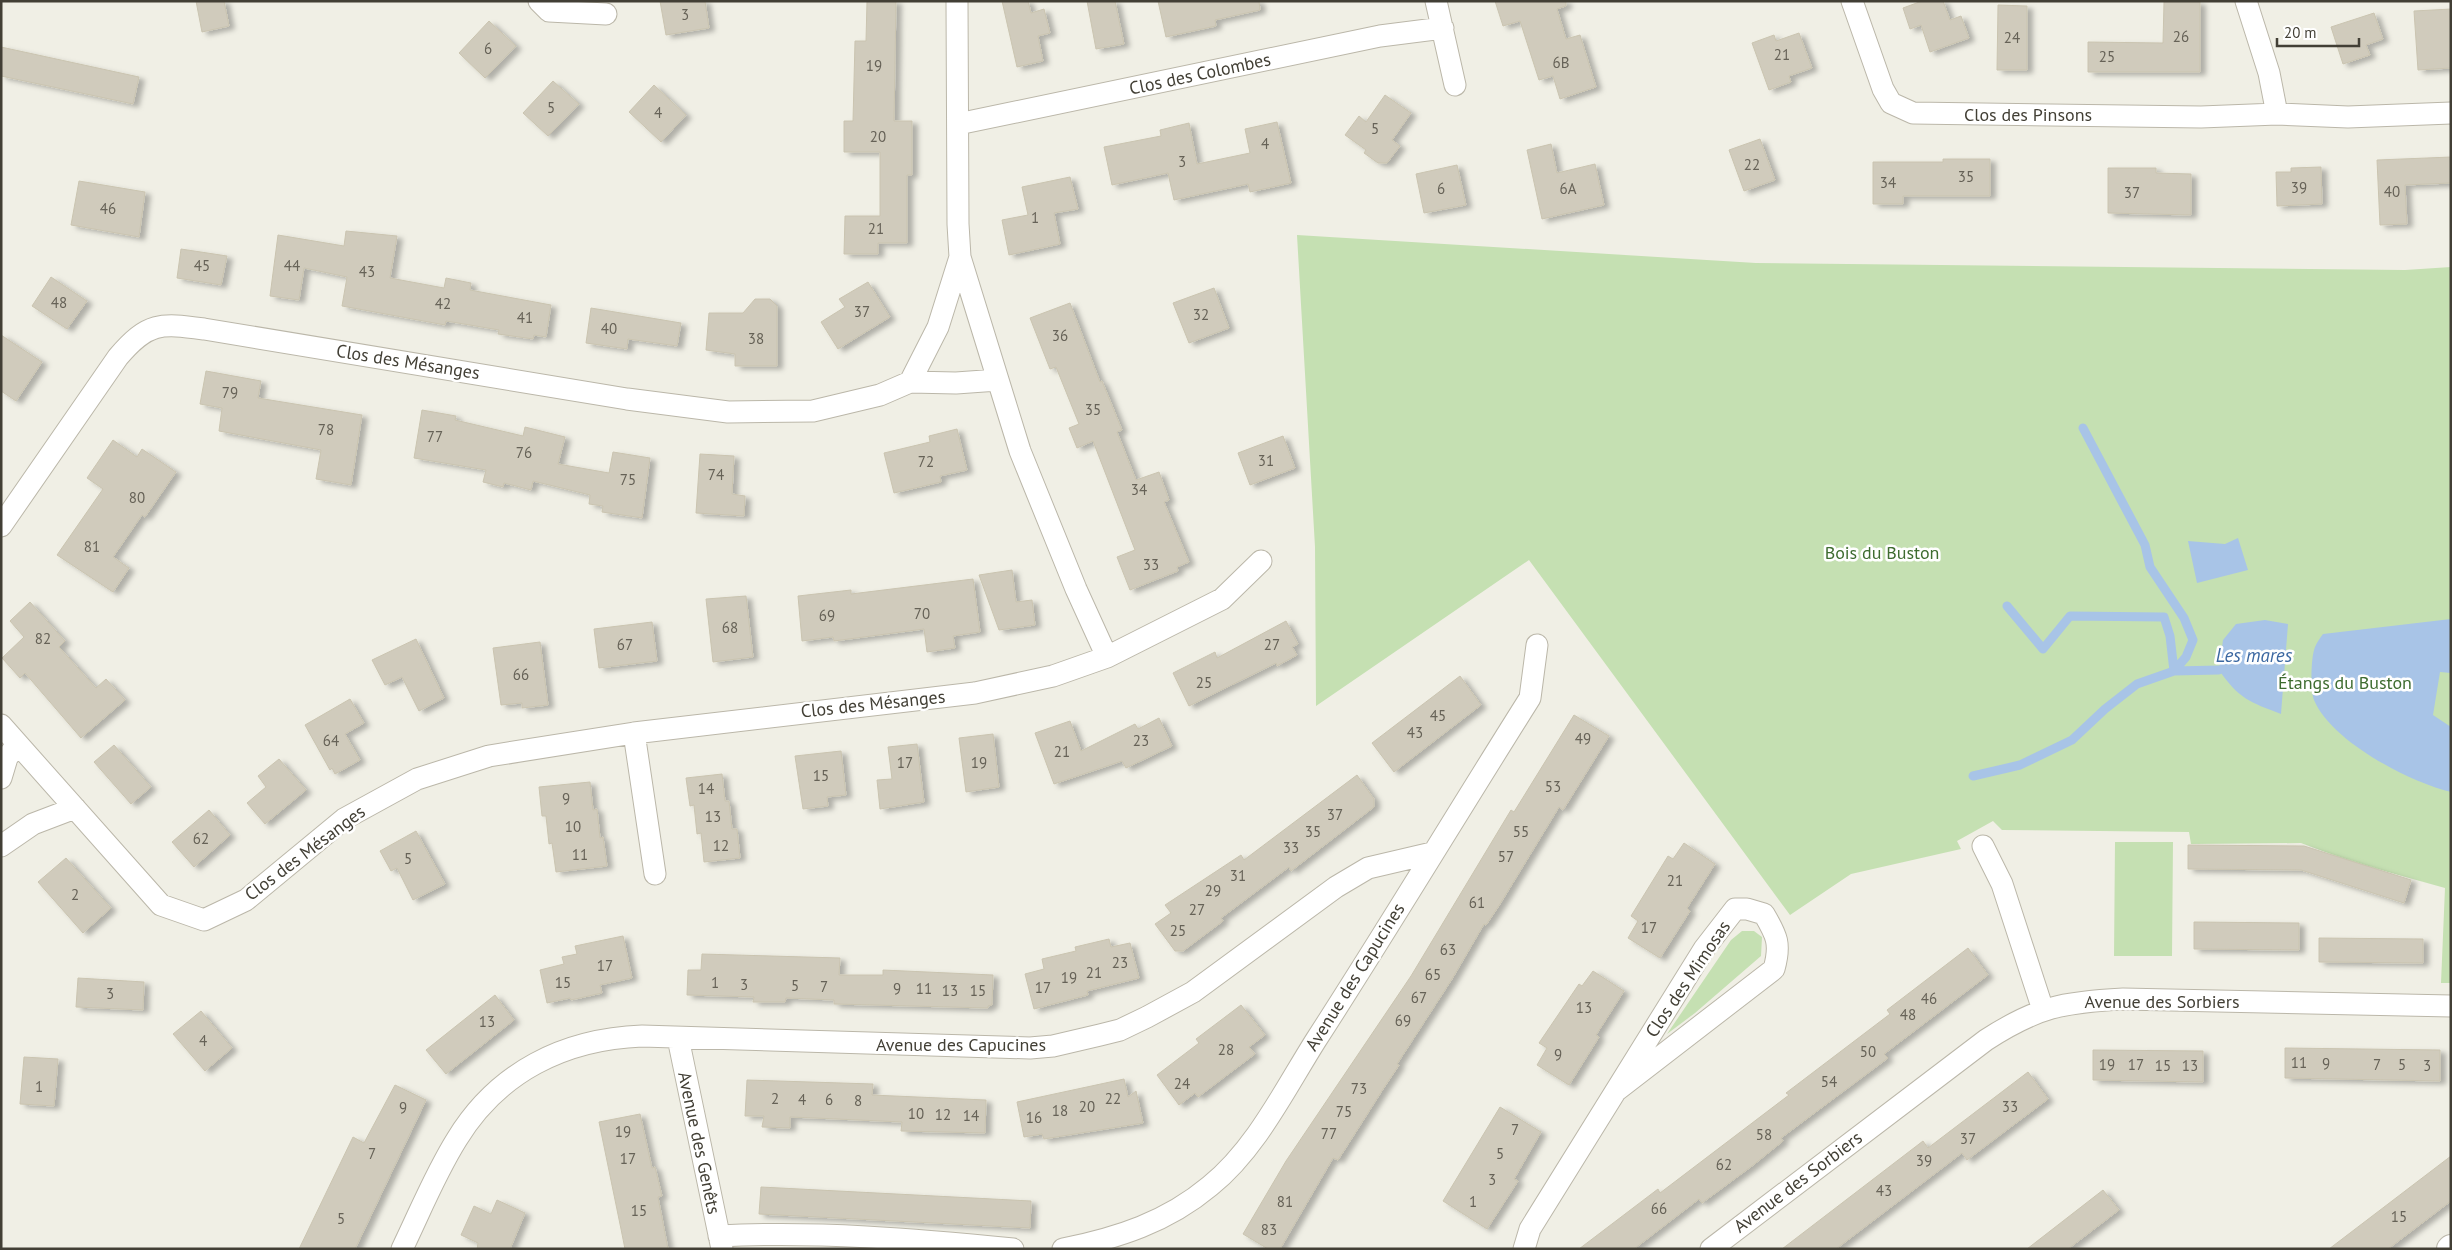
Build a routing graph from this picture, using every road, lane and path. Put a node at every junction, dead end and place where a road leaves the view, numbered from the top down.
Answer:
1 (539, 1) edge
2 (957, 1) edge
3 (1436, 1) edge
4 (1852, 1) edge
5 (2246, 1) edge
6 (606, 14) dead end
7 (1443, 28) junction
8 (1455, 85) dead end
9 (2451, 113) edge
10 (2277, 114) junction
11 (958, 124) junction
12 (960, 257) junction
13 (998, 380) junction
14 (910, 382) junction
15 (1, 526) edge
16 (1262, 561) dead end
17 (1537, 646) dead end
18 (1107, 657) junction
19 (1, 725) edge
20 (634, 733) junction
21 (17, 744) junction
22 (1, 778) edge
23 (76, 808) junction
24 (1, 846) edge
25 (1983, 846) dead end
26 (1432, 853) junction
27 (654, 874) dead end
28 (2451, 1006) edge
29 (2043, 1010) junction
30 (678, 1038) junction
31 (1616, 1091) junction
32 (720, 1243) edge
33 (402, 1249) edge
34 (1013, 1249) edge
35 (1063, 1249) edge
36 (1524, 1249) edge
37 (1712, 1249) edge

1 - 6 street
2 - 11 street
3 - 7 street
4 - 10 street, Clos des Pinsons
5 - 10 street
7 - 8 street
7 - 11 street, Clos des Colombes
9 - 10 street, Clos des Pinsons
11 - 12 street
12 - 13 street
12 - 14 street
13 - 14 street, Clos des Mésanges
13 - 18 street
14 - 15 street, Clos des Mésanges
16 - 18 street, Clos des Mésanges
17 - 26 street, Avenue des Capucines
18 - 20 street, Clos des Mésanges
19 - 21 street, Clos des Mésanges
20 - 23 street, Clos des Mésanges
20 - 27 street
21 - 22 street
21 - 23 street, Clos des Mésanges
23 - 24 street
25 - 29 street
26 - 30 street, Avenue des Capucines
26 - 35 street, Avenue des Capucines
28 - 29 street, Avenue des Sorbiers
29 - 37 street, Avenue des Sorbiers
30 - 32 street, Avenue des Genêts
30 - 33 street, Avenue des Capucines
31 - 31 street, Clos des Mimosas
31 - 36 street, Clos des Mimosas
32 - 34 street

